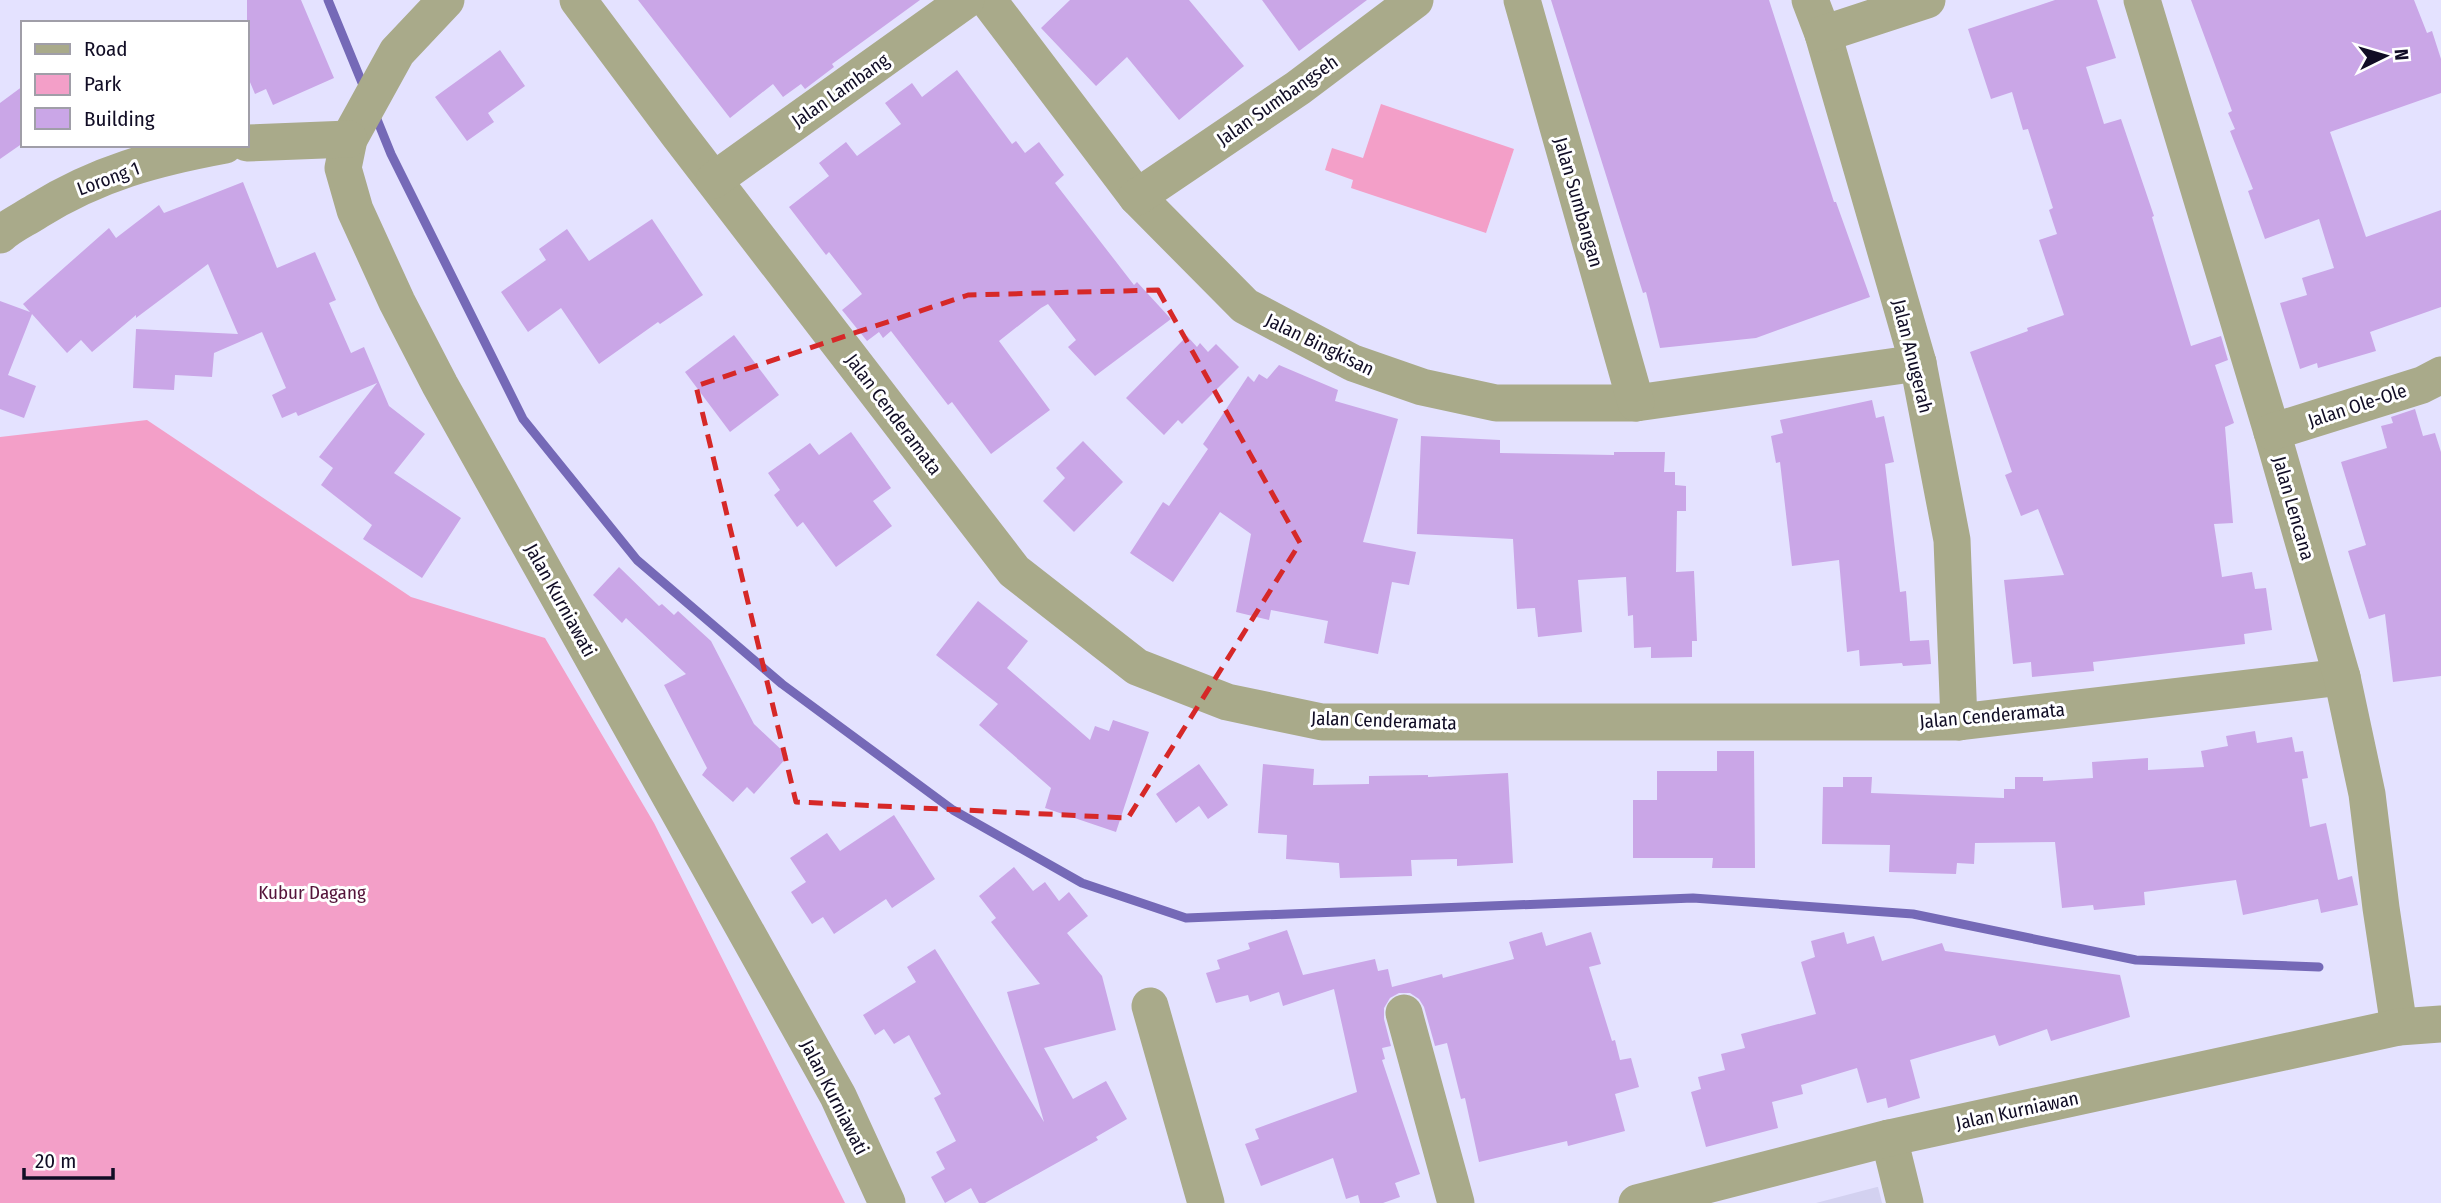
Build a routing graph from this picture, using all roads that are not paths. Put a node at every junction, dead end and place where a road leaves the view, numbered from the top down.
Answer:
1 (446, 0) edge
2 (578, 0) edge
3 (966, 0) edge
4 (988, 0) edge
5 (1415, 0) edge
6 (1522, 0) edge
7 (1810, 0) edge
8 (1927, 0) edge
9 (2142, 0) edge
10 (1823, 34) junction
11 (353, 131) junction
12 (248, 143) edge
13 (214, 147) edge
14 (714, 180) junction
15 (1137, 197) junction
16 (0, 234) edge
17 (1918, 363) junction
18 (2441, 375) edge
19 (1636, 403) junction
20 (2272, 432) junction
21 (2342, 677) junction
22 (1959, 722) junction
23 (1150, 1006) dead end
24 (1404, 1013) dead end
25 (2441, 1024) edge
26 (2399, 1027) junction
27 (1889, 1138) junction
28 (887, 1203) edge
29 (1206, 1203) edge
30 (1456, 1203) edge
31 (1637, 1203) edge
32 (1905, 1203) edge

1 - 11 street, Jalan Kurniawati
2 - 14 street, Jalan Cenderamata
3 - 14 street, Jalan Lambang
4 - 15 street, Jalan Bingkisan
5 - 15 street, Jalan Sumbangseh
6 - 19 street, Jalan Sumbangan
7 - 10 street, Jalan Anugerah
8 - 10 street
9 - 20 street, Jalan Lencana
10 - 17 street, Jalan Anugerah
11 - 12 street
11 - 28 street, Jalan Kurniawati
13 - 16 street, Lorong 1
14 - 22 street, Jalan Cenderamata
15 - 19 street, Jalan Bingkisan
17 - 19 street, Jalan Bingkisan
17 - 22 street, Jalan Anugerah
18 - 20 street, Jalan Ole-Ole
20 - 21 street, Jalan Lencana
21 - 22 street, Jalan Cenderamata
21 - 26 street, Jalan Lencana
23 - 29 street
24 - 30 street
25 - 26 street, Jalan Kurniawan
26 - 27 street, Jalan Kurniawan
27 - 31 street, Jalan Kurniawan
27 - 32 street

